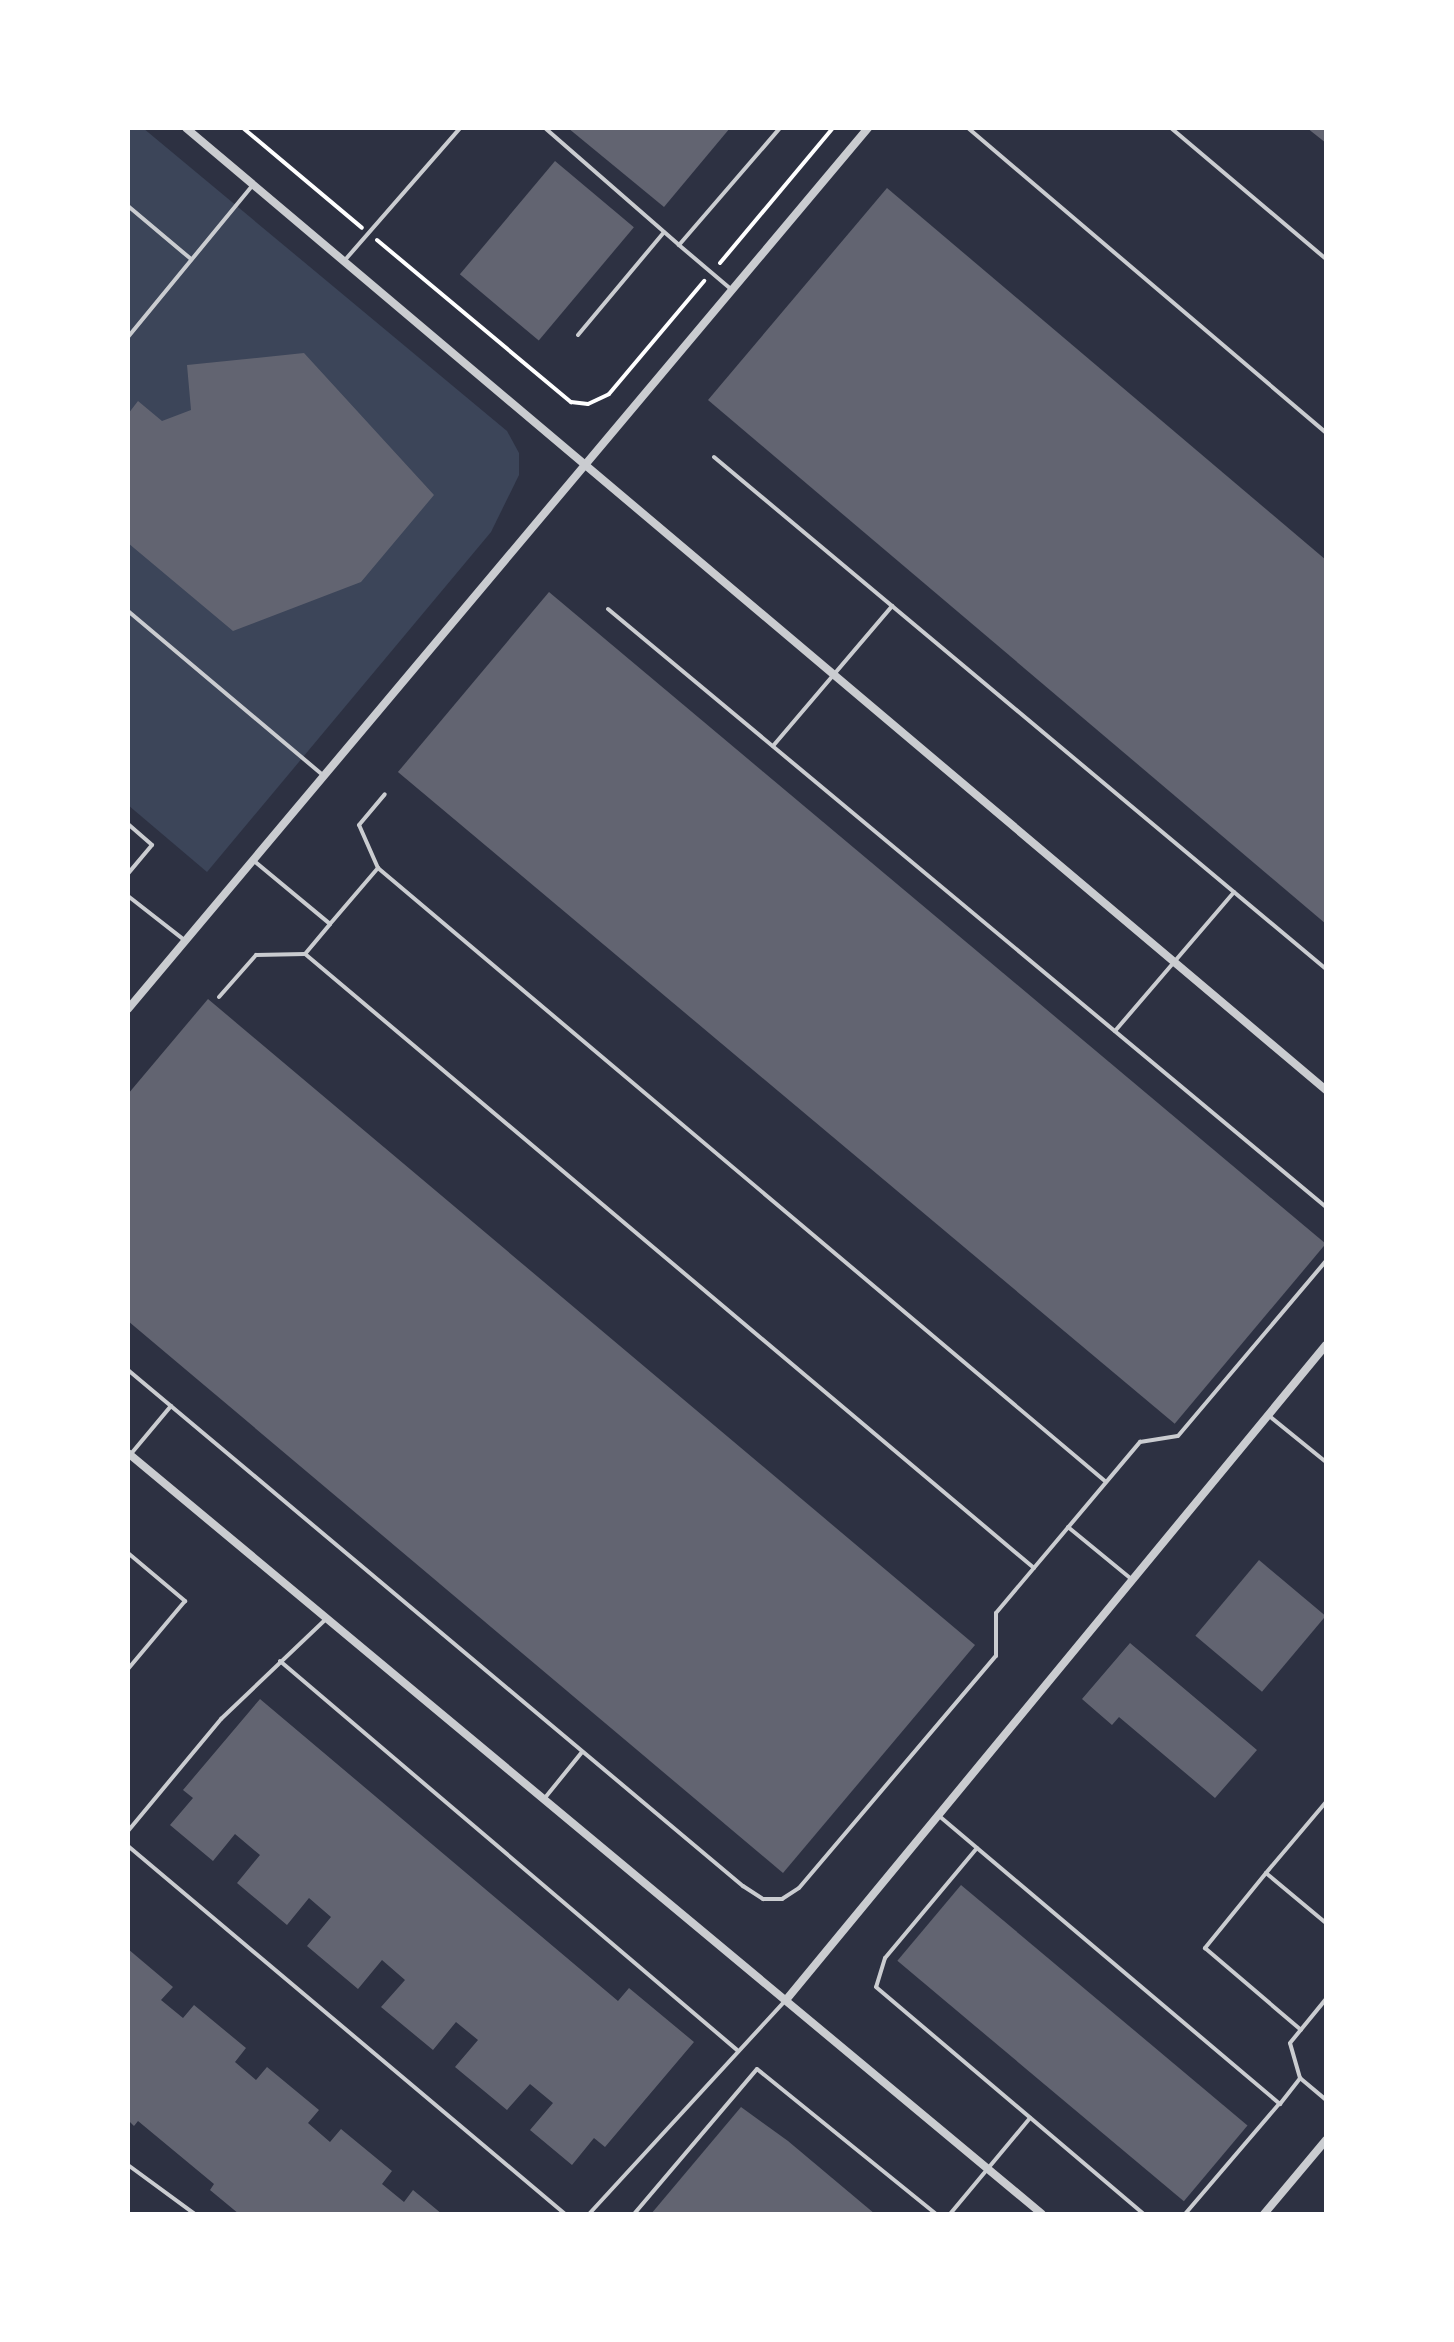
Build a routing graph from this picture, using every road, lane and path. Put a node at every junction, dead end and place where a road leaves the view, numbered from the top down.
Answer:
1 (186, 128) edge
2 (244, 128) edge
3 (460, 128) edge
4 (545, 128) edge
5 (780, 128) edge
6 (834, 128) edge
7 (868, 128) edge
8 (968, 128) edge
9 (1171, 128) edge
10 (254, 184) junction
11 (128, 206) edge
12 (664, 232) junction
13 (368, 233) junction
14 (679, 245) junction
15 (1326, 259) edge
16 (192, 260) junction
17 (344, 261) junction
18 (712, 273) junction
19 (732, 290) junction
20 (128, 324) edge
21 (134, 329) junction
22 (578, 334) dead end
23 (128, 336) edge
24 (1326, 434) edge
25 (714, 457) dead end
26 (586, 465) junction
27 (892, 606) junction
28 (608, 609) dead end
29 (128, 612) edge
30 (833, 674) junction
31 (773, 746) junction
32 (324, 776) junction
33 (384, 794) dead end
34 (128, 824) edge
35 (253, 860) junction
36 (378, 868) junction
37 (128, 874) edge
38 (1234, 892) junction
39 (128, 896) edge
40 (330, 924) junction
41 (185, 941) junction
42 (305, 954) junction
43 (1173, 961) junction
44 (1326, 969) edge
45 (220, 997) dead end
46 (128, 1009) edge
47 (1115, 1031) junction
48 (1326, 1090) edge
49 (1326, 1207) edge
50 (1326, 1260) edge
51 (1326, 1344) edge
52 (128, 1370) edge
53 (170, 1406) junction
54 (1268, 1415) junction
55 (129, 1454) edge
56 (1326, 1462) edge
57 (1106, 1482) junction
58 (1068, 1526) junction
59 (128, 1553) edge
60 (1034, 1568) junction
61 (1132, 1580) junction
62 (327, 1618) junction
63 (280, 1661) junction
64 (128, 1669) edge
65 (583, 1752) junction
66 (544, 1799) junction
67 (1326, 1802) edge
68 (938, 1816) junction
69 (128, 1830) edge
70 (128, 1846) edge
71 (977, 1848) junction
72 (1266, 1873) junction
73 (1326, 1924) edge
74 (1326, 1999) edge
75 (786, 2000) junction
76 (1301, 2030) junction
77 (737, 2050) junction
78 (1300, 2078) junction
79 (1326, 2100) edge
80 (1280, 2104) junction
81 (1030, 2118) junction
82 (1326, 2140) edge
83 (128, 2165) edge
84 (988, 2170) junction
85 (195, 2214) edge
86 (565, 2214) edge
87 (589, 2214) edge
88 (634, 2214) edge
89 (936, 2214) edge
90 (950, 2214) edge
91 (1042, 2214) edge
92 (1144, 2214) edge
93 (1185, 2214) edge
94 (1264, 2214) edge

1 - 10 street
2 - 13 path
3 - 13 lane
4 - 12 lane
5 - 14 lane
6 - 18 path
7 - 19 street
8 - 24 lane
9 - 15 lane
10 - 16 lane
10 - 17 street
11 - 16 lane
12 - 14 lane
12 - 22 lane
13 - 17 lane
13 - 18 path
14 - 18 lane
16 - 21 lane
17 - 26 street
18 - 19 lane
19 - 26 street
20 - 21 lane
21 - 23 lane
25 - 27 lane
26 - 30 street
26 - 32 street
27 - 30 lane
27 - 38 lane
28 - 31 lane
29 - 32 lane
30 - 31 lane
30 - 43 street
31 - 47 lane
32 - 35 street
33 - 36 lane
34 - 37 lane
35 - 40 lane
35 - 41 street
36 - 40 lane
36 - 57 lane
38 - 43 lane
38 - 44 lane
39 - 41 lane
40 - 42 lane
41 - 46 street
42 - 45 lane
42 - 60 lane
43 - 47 lane
43 - 48 street
47 - 49 lane
50 - 57 lane
51 - 54 street
52 - 53 lane
53 - 55 lane
53 - 65 lane
54 - 56 lane
54 - 61 street
55 - 62 street
57 - 58 lane
58 - 60 lane
58 - 61 lane
59 - 64 lane
60 - 65 lane
61 - 68 street
62 - 63 lane
62 - 66 street
63 - 69 lane
63 - 77 lane
65 - 66 lane
66 - 75 street
67 - 72 lane
68 - 71 lane
68 - 75 street
70 - 86 lane
71 - 80 lane
71 - 81 lane
72 - 73 lane
72 - 76 lane
74 - 76 lane
75 - 77 lane
75 - 84 street
76 - 78 lane
77 - 87 lane
78 - 79 lane
78 - 80 lane
80 - 93 lane
81 - 84 lane
81 - 92 lane
82 - 94 street
83 - 85 lane
84 - 90 lane
84 - 91 street
88 - 89 lane

